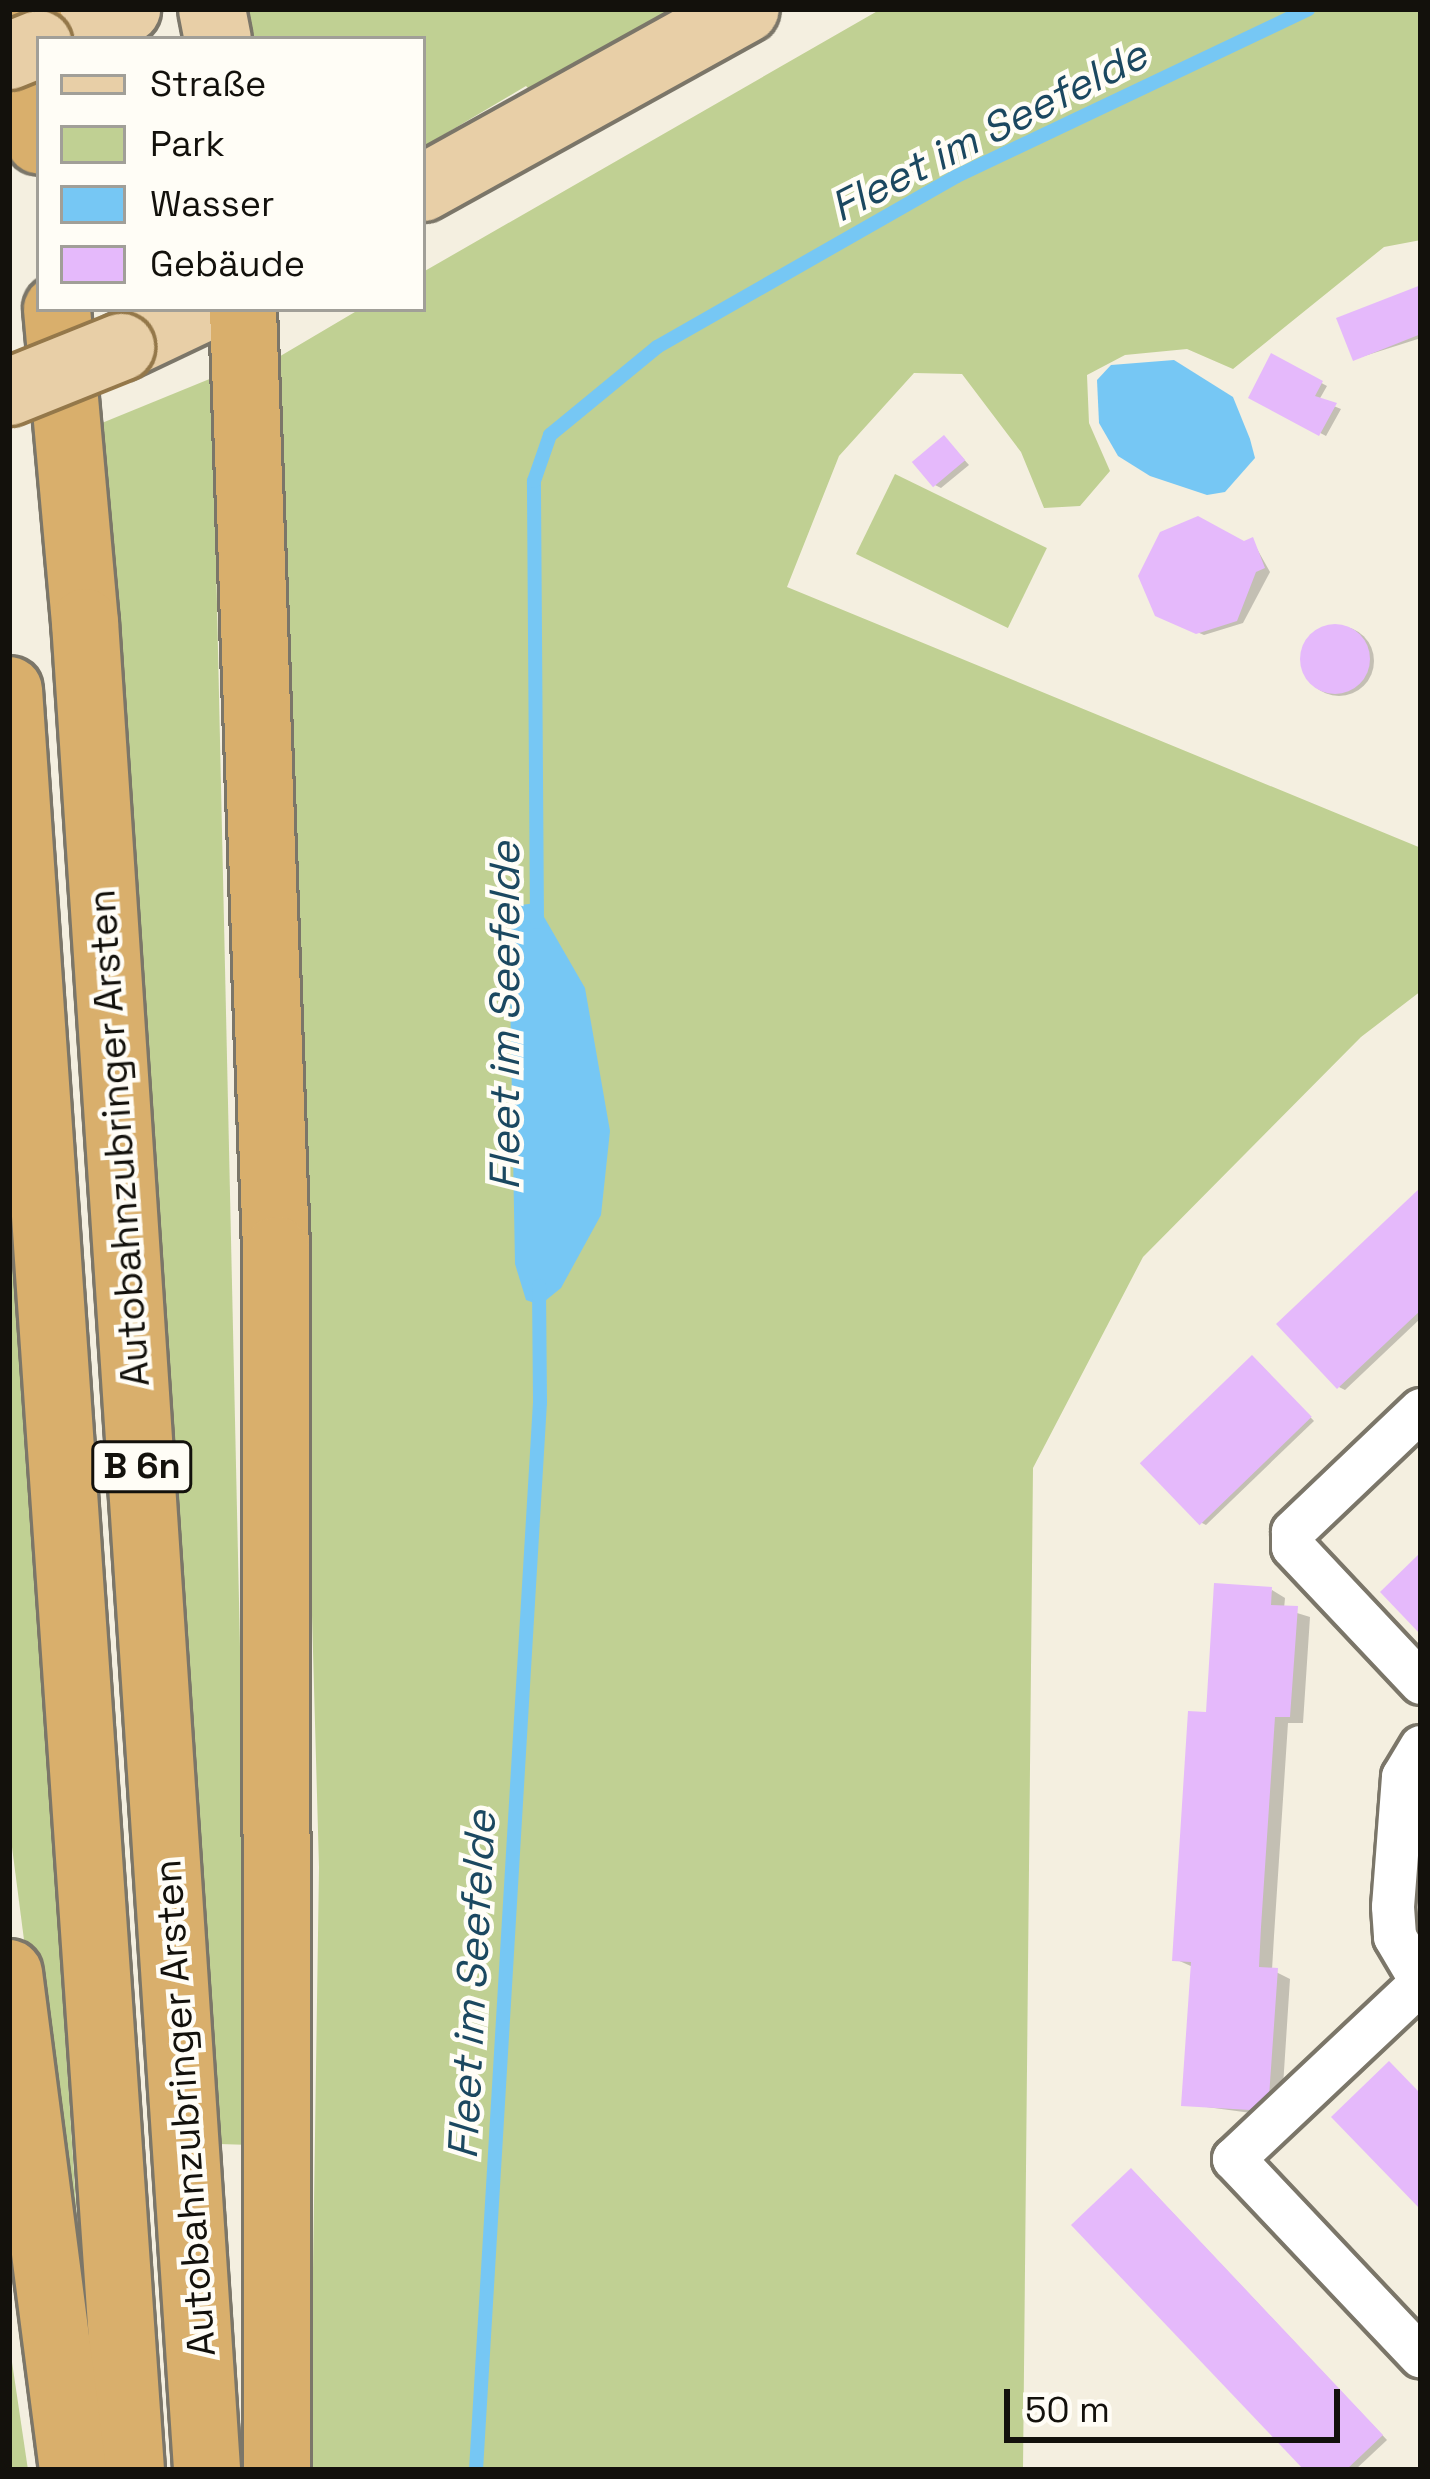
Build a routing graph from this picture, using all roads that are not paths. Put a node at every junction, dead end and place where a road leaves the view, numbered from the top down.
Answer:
1 (746, 9) edge
2 (426, 186) edge
3 (57, 312) edge
4 (195, 312) edge
5 (243, 312) edge
6 (9, 392) edge
7 (9, 690) edge
8 (1421, 1410) edge
9 (1421, 1683) edge
10 (1421, 1747) edge
11 (9, 1973) edge
12 (1421, 1982) edge
13 (1421, 2356) edge
14 (73, 2470) edge
15 (131, 2470) edge
16 (207, 2470) edge
17 (277, 2470) edge

1 - 2 main road
3 - 16 highway, Autobahnzubringer Arsten / B 6n
4 - 6 main road, bridge
5 - 17 highway
7 - 15 highway, Autobahnzubringer Arsten / B 6n
8 - 9 street
10 - 12 street
11 - 14 highway
12 - 13 street

